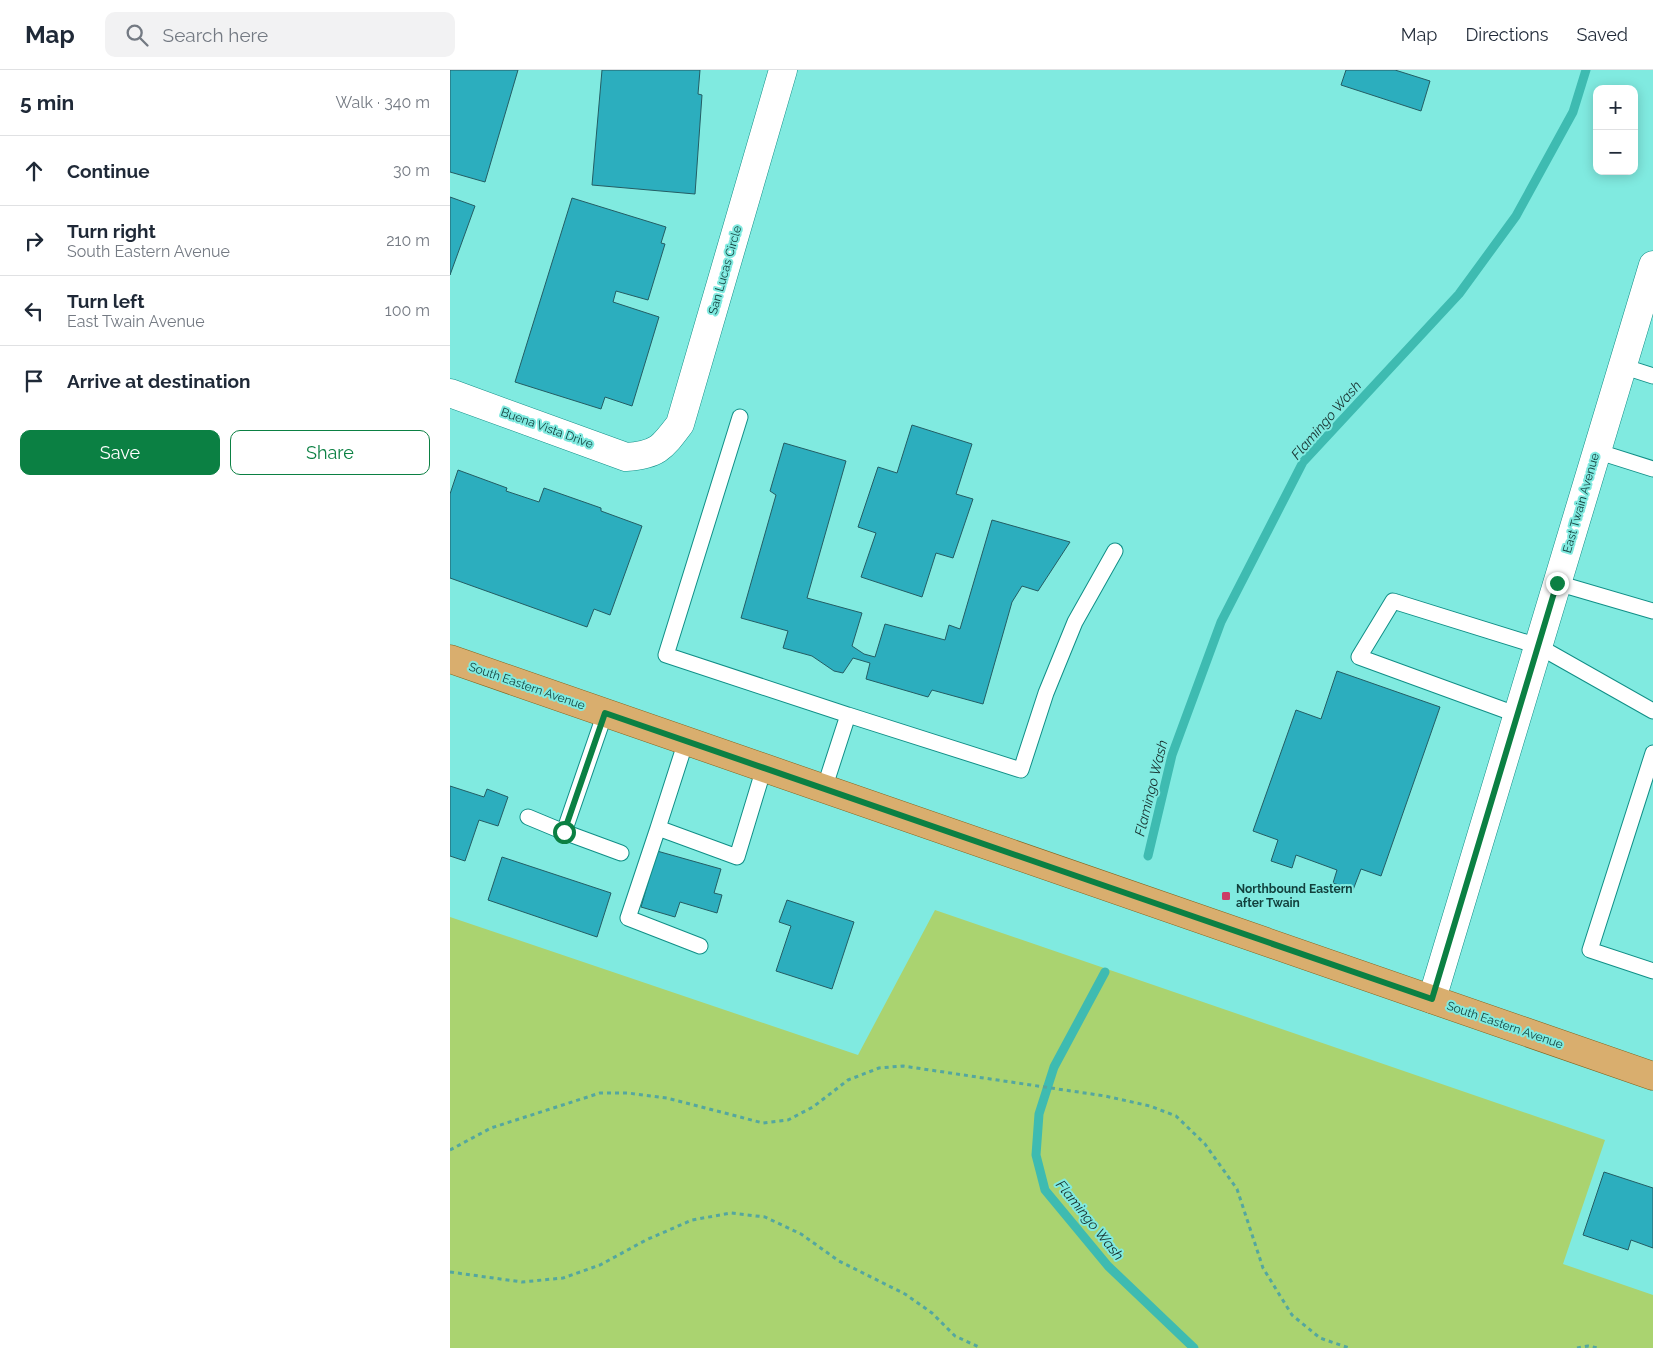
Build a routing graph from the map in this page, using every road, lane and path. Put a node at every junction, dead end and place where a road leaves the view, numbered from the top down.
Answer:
1 (783, 70) edge
2 (1653, 265) edge
3 (1622, 366) junction
4 (1653, 376) edge
5 (450, 393) edge
6 (740, 417) dead end
7 (1596, 451) junction
8 (645, 456) joint
9 (1653, 469) edge
10 (1115, 551) dead end
11 (1557, 583) junction
12 (1653, 611) edge
13 (1538, 646) junction
14 (450, 659) edge
15 (1653, 711) edge
16 (605, 713) junction
17 (1518, 715) junction
18 (848, 716) junction
19 (686, 741) junction
20 (1653, 753) edge
21 (764, 768) junction
22 (824, 789) junction
23 (528, 818) dead end
24 (658, 828) junction
25 (564, 832) junction
26 (621, 853) dead end
27 (700, 946) dead end
28 (1653, 971) edge
29 (1432, 999) junction
30 (1653, 1076) edge
31 (450, 1150) edge
32 (450, 1272) edge
33 (980, 1348) edge
34 (1348, 1348) edge
35 (1577, 1348) edge
36 (1598, 1348) edge

1 - 8 street, San Lucas Circle
2 - 3 street, East Twain Avenue
3 - 4 lane
3 - 7 street, East Twain Avenue
5 - 8 street, Buena Vista Drive
6 - 18 lane
7 - 9 lane
7 - 11 street, East Twain Avenue
10 - 18 lane
11 - 12 lane
11 - 13 street, East Twain Avenue
13 - 15 lane
13 - 17 street, East Twain Avenue
13 - 17 lane
14 - 16 main road, South Eastern Avenue
16 - 19 main road, South Eastern Avenue
16 - 25 lane
17 - 29 street, East Twain Avenue
18 - 22 lane
19 - 21 main road, South Eastern Avenue
19 - 24 lane
20 - 28 lane
21 - 22 main road, South Eastern Avenue
21 - 24 lane
22 - 29 main road, South Eastern Avenue
23 - 25 lane
24 - 27 lane
25 - 26 lane
29 - 30 main road, South Eastern Avenue
31 - 34 path
32 - 33 path
35 - 36 path

